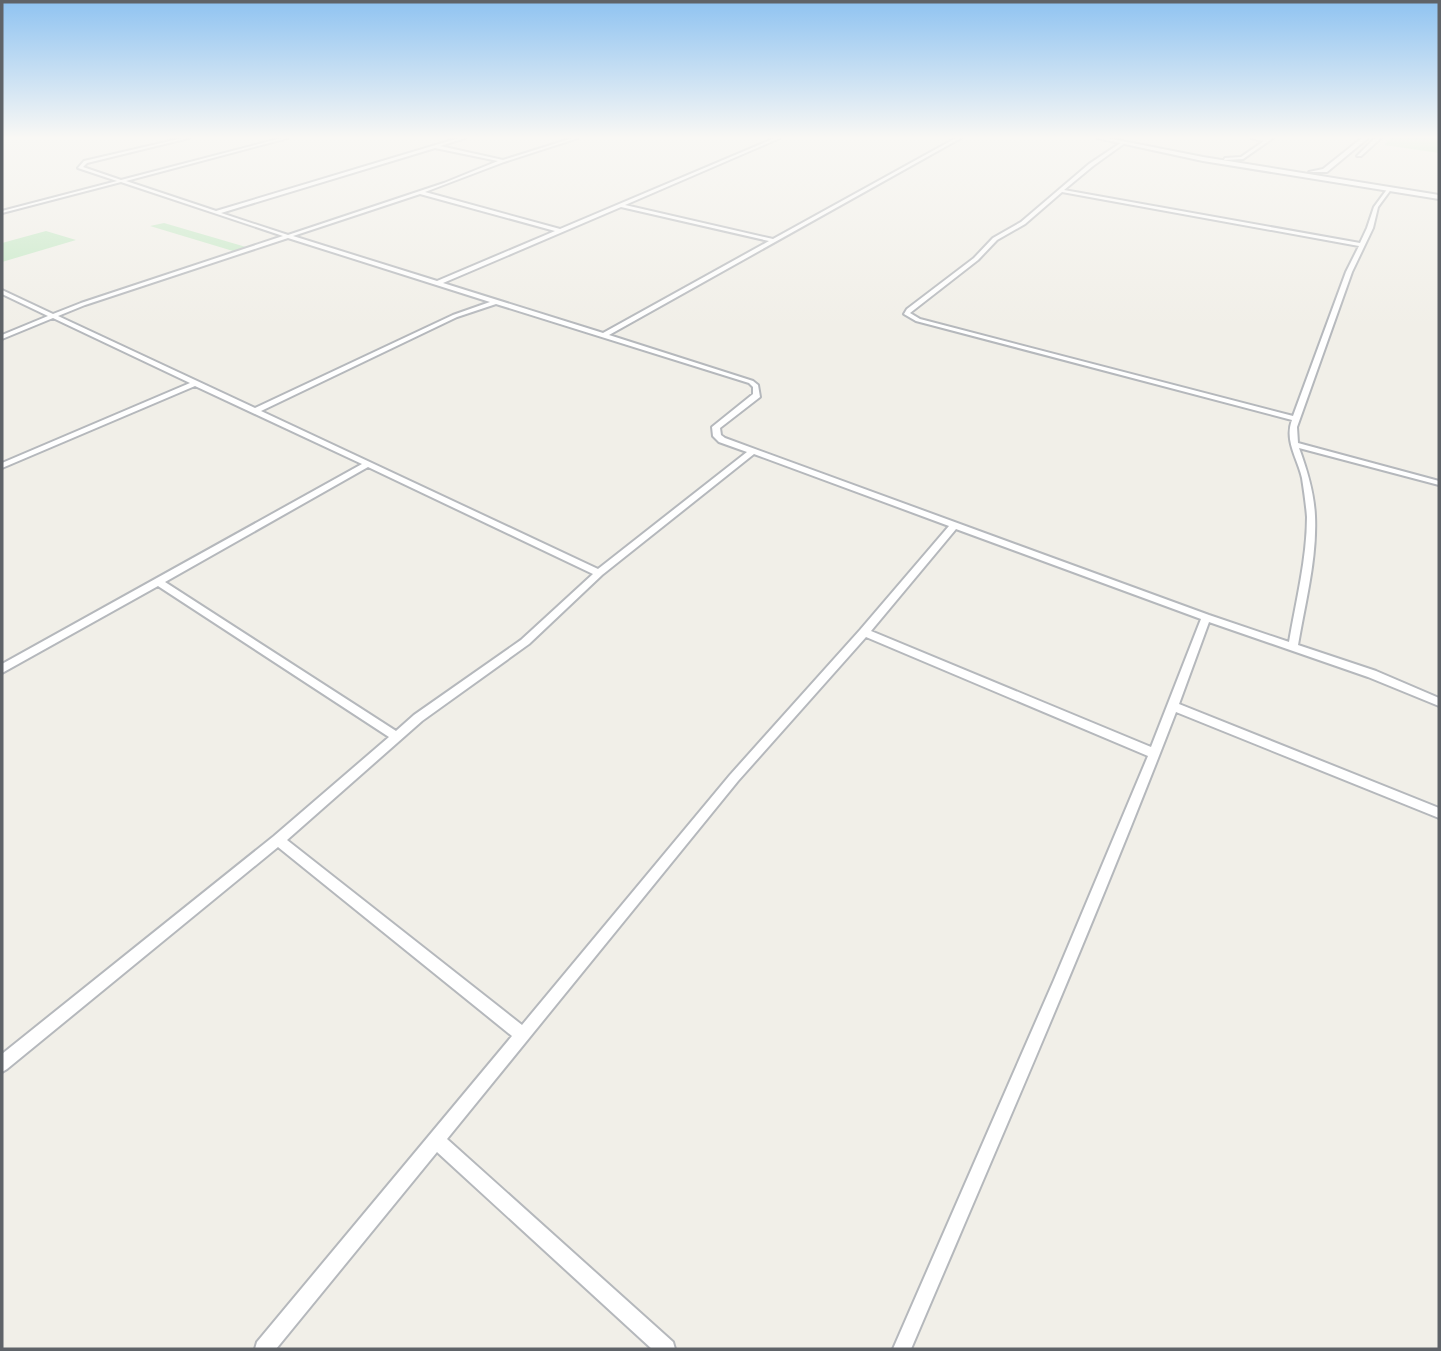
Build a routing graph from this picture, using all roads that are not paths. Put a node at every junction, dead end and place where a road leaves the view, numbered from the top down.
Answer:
1 (44, 201) edge
2 (180, 201) edge
3 (254, 201) edge
4 (392, 201) edge
5 (453, 201) edge
6 (629, 201) edge
7 (846, 201) edge
8 (1050, 201) edge
9 (1118, 201) edge
10 (1381, 201) edge
11 (620, 205) junction
12 (2, 212) edge
13 (215, 213) junction
14 (561, 231) junction
15 (287, 235) junction
16 (774, 241) junction
17 (1361, 245) junction
18 (438, 283) junction
19 (2, 292) edge
20 (499, 301) junction
21 (52, 315) junction
22 (607, 334) junction
23 (2, 337) edge
24 (196, 383) junction
25 (256, 411) junction
26 (1295, 419) junction
27 (1294, 444) junction
28 (753, 452) junction
29 (368, 464) junction
30 (2, 466) edge
31 (1439, 484) edge
32 (954, 525) junction
33 (599, 573) junction
34 (158, 581) junction
35 (1206, 617) junction
36 (864, 632) junction
37 (1293, 647) junction
38 (2, 669) edge
39 (1439, 702) edge
40 (1174, 706) junction
41 (396, 736) junction
42 (1155, 754) junction
43 (1439, 813) edge
44 (278, 840) junction
45 (523, 1035) junction
46 (2, 1064) edge
47 (436, 1140) junction
48 (264, 1349) edge
49 (666, 1349) edge
50 (902, 1349) edge

1 - 12 street
2 - 13 street
3 - 13 street
4 - 15 street
5 - 14 street
6 - 11 street
7 - 16 street
8 - 26 street
9 - 17 street
10 - 17 street
11 - 14 street
11 - 16 street
13 - 15 street
14 - 18 street
15 - 18 street
15 - 21 street
16 - 22 street
17 - 26 street
18 - 20 street
19 - 21 street
20 - 22 street
20 - 25 street
21 - 23 street
21 - 24 street
22 - 28 street
24 - 25 street
24 - 30 street
25 - 29 street
26 - 27 street
27 - 31 street
27 - 37 street
28 - 32 street
28 - 33 street
29 - 33 street
29 - 34 street
32 - 35 street
32 - 36 street
33 - 41 street
34 - 38 street
34 - 41 street
35 - 37 street
35 - 40 street
36 - 42 street
36 - 45 street
37 - 39 street
40 - 42 street
40 - 43 street
41 - 44 street
42 - 50 street
44 - 45 street
44 - 46 street
45 - 47 street
47 - 48 street
47 - 49 street

